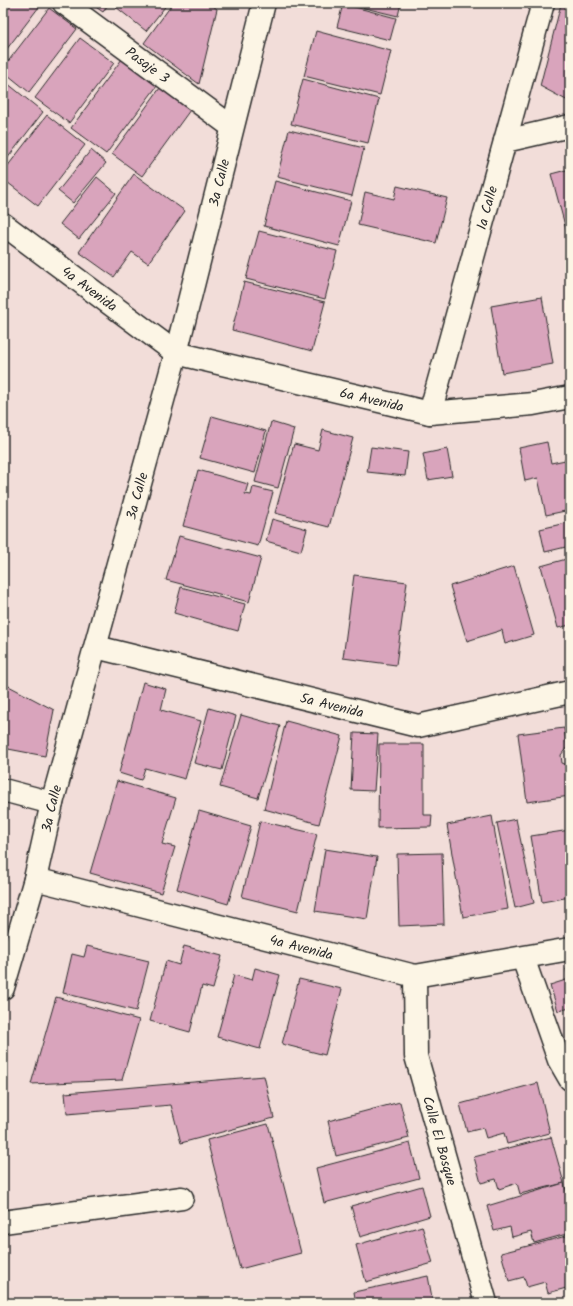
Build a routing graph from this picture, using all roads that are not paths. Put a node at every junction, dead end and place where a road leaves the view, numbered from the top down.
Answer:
1 (64, 3) edge
2 (264, 3) edge
3 (542, 3) edge
4 (570, 126) edge
5 (232, 127) junction
6 (505, 141) junction
7 (3, 224) edge
8 (176, 352) junction
9 (570, 397) edge
10 (430, 413) junction
11 (96, 647) junction
12 (570, 692) edge
13 (3, 790) edge
14 (52, 803) junction
15 (35, 879) junction
16 (570, 949) edge
17 (523, 958) junction
18 (415, 976) junction
19 (3, 988) edge
20 (570, 1079) edge
21 (182, 1198) dead end
22 (3, 1222) edge
23 (486, 1303) edge

1 - 5 street, Pasaje 3
2 - 5 street, 3a Calle
3 - 6 street, 1a Calle
4 - 6 street
5 - 8 street, 3a Calle
6 - 10 street, 1a Calle
7 - 8 street, 4a Avenida
8 - 10 street, 6a Avenida
8 - 11 street, 3a Calle
9 - 10 street, 6a Avenida
11 - 12 street, 5a Avenida
11 - 14 street, 3a Calle
13 - 14 street
14 - 15 street, 3a Calle
15 - 18 street, 4a Avenida
15 - 19 street, 3a Calle
16 - 17 street, 4a Avenida
17 - 18 street, 4a Avenida
17 - 20 street
18 - 23 street, Calle El Bosque
21 - 22 street

